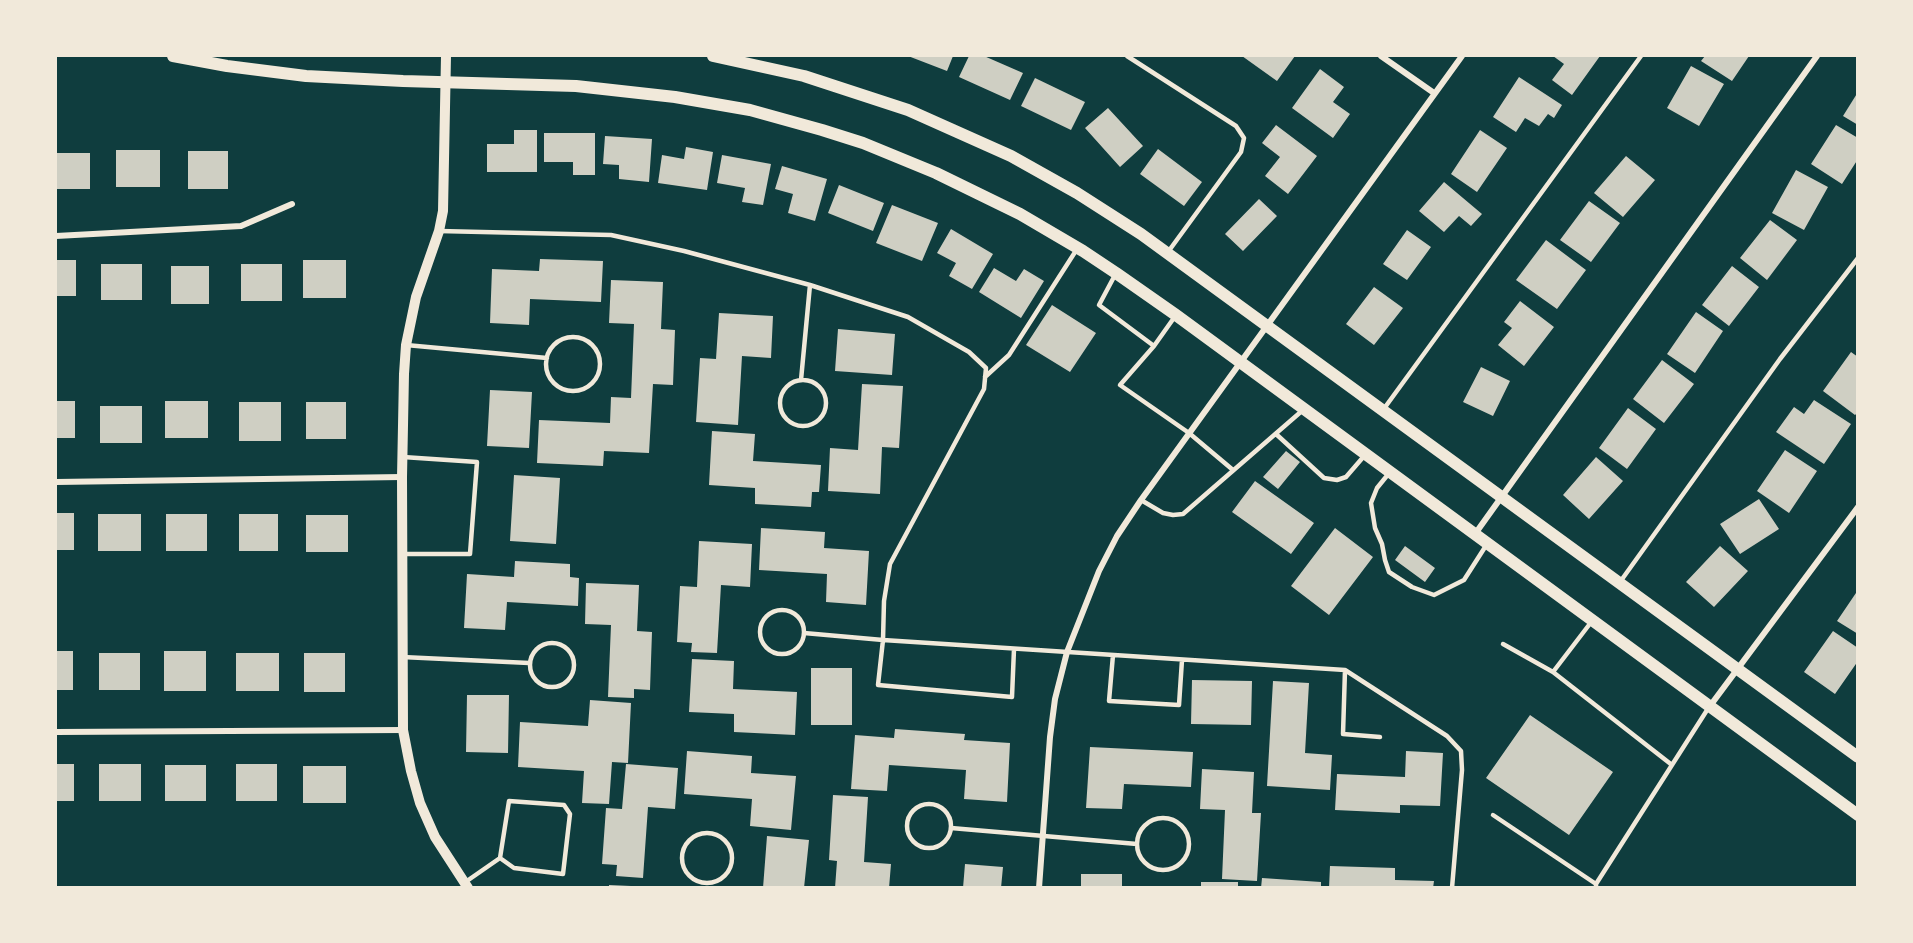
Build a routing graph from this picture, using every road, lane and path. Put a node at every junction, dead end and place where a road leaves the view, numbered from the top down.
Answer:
1 (172, 56) edge
2 (446, 56) edge
3 (713, 56) edge
4 (1127, 56) edge
5 (1381, 56) edge
6 (1462, 56) edge
7 (1641, 56) edge
8 (1817, 56) edge
9 (446, 81) junction
10 (1434, 93) junction
11 (292, 204) dead end
12 (439, 231) junction
13 (56, 236) edge
14 (1078, 248) junction
15 (1167, 253) junction
16 (1857, 258) edge
17 (1116, 273) junction
18 (810, 285) junction
19 (1176, 315) junction
20 (1266, 325) junction
21 (406, 345) junction
22 (1154, 346) junction
23 (547, 358) junction
24 (1240, 362) junction
25 (985, 377) junction
26 (801, 380) junction
27 (1304, 410) junction
28 (1383, 410) junction
29 (1189, 433) junction
30 (1276, 434) junction
31 (1365, 454) junction
32 (403, 457) junction
33 (1233, 470) junction
34 (1390, 472) junction
35 (402, 477) junction
36 (56, 482) edge
37 (1503, 498) junction
38 (1141, 500) junction
39 (1857, 507) edge
40 (1475, 535) junction
41 (1487, 544) junction
42 (402, 554) junction
43 (1619, 583) junction
44 (1592, 621) junction
45 (804, 633) junction
46 (883, 640) junction
47 (1503, 644) dead end
48 (1014, 649) junction
49 (1067, 652) junction
50 (1113, 655) junction
51 (402, 657) junction
52 (1182, 660) junction
53 (529, 663) junction
54 (1737, 669) junction
55 (1345, 670) junction
56 (1552, 672) junction
57 (1709, 706) junction
58 (403, 730) junction
59 (56, 732) edge
60 (1380, 737) dead end
61 (1857, 755) edge
62 (1672, 765) junction
63 (1493, 815) dead end
64 (1857, 815) edge
65 (951, 828) junction
66 (1042, 835) junction
67 (1137, 844) junction
68 (500, 858) junction
69 (466, 885) edge
70 (703, 885) edge
71 (1596, 886) edge
72 (1039, 888) edge
73 (1452, 888) edge

1 - 9 main road
2 - 9 street
3 - 15 main road
4 - 15 lane
5 - 10 street
6 - 10 street
7 - 28 lane
8 - 37 street
9 - 12 street
9 - 14 main road
10 - 20 street
11 - 13 street
12 - 18 lane
12 - 21 street
14 - 17 main road
14 - 25 lane
15 - 20 main road
16 - 43 lane
17 - 19 main road
17 - 22 lane
18 - 25 lane
18 - 26 lane
19 - 22 lane
19 - 24 main road
20 - 24 street
20 - 28 main road
21 - 23 lane
21 - 32 street
22 - 29 lane
23 - 23 lane
24 - 27 main road
24 - 29 street
25 - 46 lane
26 - 26 lane
27 - 30 lane
27 - 31 main road
28 - 37 main road
29 - 33 lane
29 - 38 street
30 - 31 lane
30 - 33 lane
31 - 34 main road
32 - 35 street
32 - 42 lane
33 - 38 lane
34 - 40 main road
34 - 41 lane
35 - 36 street
35 - 42 street
37 - 40 street
37 - 43 main road
38 - 49 street
39 - 54 street
40 - 41 main road
41 - 44 main road
42 - 51 street
43 - 54 main road
44 - 56 lane
44 - 57 main road
45 - 45 lane
45 - 46 lane
46 - 48 lane
46 - 48 lane
47 - 56 lane
48 - 49 lane
49 - 50 lane
49 - 66 street
50 - 52 lane
50 - 52 lane
51 - 53 lane
51 - 58 street
52 - 55 lane
53 - 53 lane
54 - 57 street
54 - 61 main road
55 - 60 lane
55 - 73 lane
56 - 62 lane
57 - 62 lane
57 - 64 main road
58 - 59 street
58 - 69 street
62 - 71 lane
63 - 71 lane
65 - 65 lane
65 - 66 lane
66 - 67 lane
66 - 72 street
67 - 67 lane
68 - 68 lane
68 - 69 lane
70 - 70 lane

